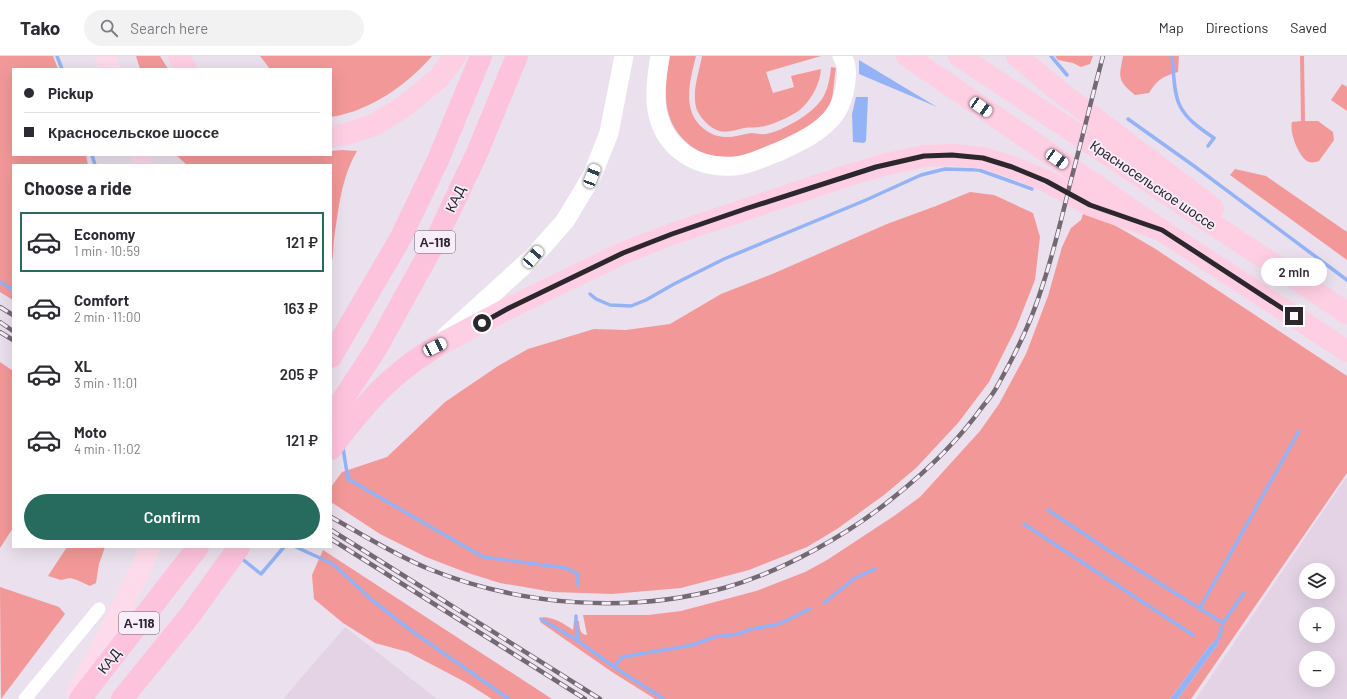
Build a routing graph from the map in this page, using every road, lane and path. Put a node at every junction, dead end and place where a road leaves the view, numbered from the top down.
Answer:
1 (105, 56) edge
2 (179, 56) edge
3 (455, 56) edge
4 (481, 56) edge
5 (517, 56) edge
6 (624, 56) edge
7 (660, 56) edge
8 (842, 56) edge
9 (907, 56) edge
10 (959, 56) edge
11 (1016, 56) edge
12 (110, 68) edge
13 (185, 68) edge
14 (332, 136) edge
15 (1162, 230) junction
16 (1347, 312) edge
17 (435, 347) junction
18 (1347, 350) edge
19 (332, 355) edge
20 (332, 415) edge
21 (332, 448) edge
22 (150, 548) edge
23 (197, 548) edge
24 (238, 548) edge
25 (253, 548) edge
26 (99, 609) dead end
27 (191, 614) junction
28 (25, 699) edge
29 (72, 699) edge
30 (80, 699) edge
31 (122, 699) edge

1 - 12 main road
2 - 13 highway
3 - 14 highway
4 - 19 highway, А-118
5 - 20 highway, КАД / А-118
6 - 17 main road
7 - 8 main road
9 - 15 highway
10 - 16 highway, Красносельское шоссе
11 - 16 highway
15 - 17 highway
15 - 18 highway
17 - 21 highway
22 - 29 main road
23 - 30 highway, КАД / А-118
24 - 27 highway, А-118
25 - 27 highway
26 - 28 street
27 - 31 highway, А-118

